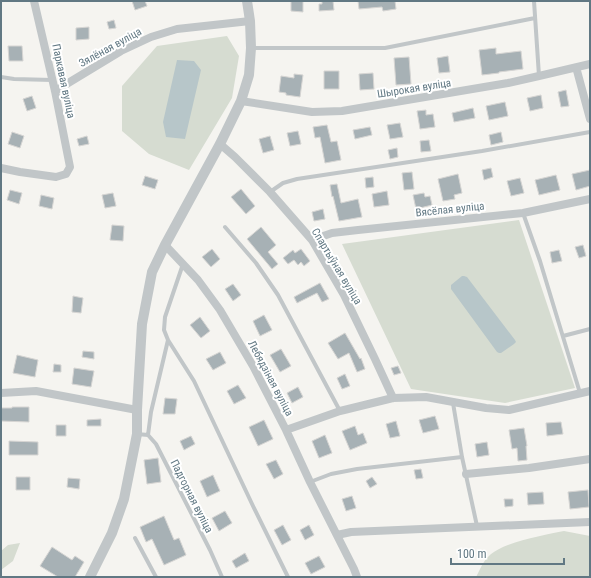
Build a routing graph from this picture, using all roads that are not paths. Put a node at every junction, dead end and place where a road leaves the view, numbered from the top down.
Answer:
1 (34, 1) edge
2 (247, 1) edge
3 (534, 1) edge
4 (535, 18) junction
5 (250, 21) junction
6 (251, 48) junction
7 (590, 64) edge
8 (576, 67) junction
9 (540, 76) junction
10 (1, 78) edge
11 (53, 80) junction
12 (55, 91) junction
13 (241, 101) junction
14 (590, 119) edge
15 (590, 132) edge
16 (220, 144) junction
17 (1, 168) edge
18 (270, 192) junction
19 (590, 199) edge
20 (523, 213) junction
21 (225, 227) dead end
22 (312, 240) junction
23 (165, 245) junction
24 (183, 264) junction
25 (590, 329) edge
26 (563, 336) junction
27 (168, 340) junction
28 (590, 391) edge
29 (1, 393) edge
30 (580, 393) junction
31 (393, 398) junction
32 (453, 402) junction
33 (137, 410) junction
34 (340, 411) junction
35 (286, 430) junction
36 (137, 434) junction
37 (148, 435) junction
38 (462, 458) junction
39 (590, 459) edge
40 (466, 474) junction
41 (310, 482) junction
42 (590, 522) edge
43 (477, 526) junction
44 (337, 535) junction
45 (135, 538) dead end
46 (90, 577) edge
47 (156, 577) edge
48 (222, 577) edge
49 (288, 577) edge
50 (357, 577) edge

1 - 11 street, Паркавая вуліца
2 - 5 street
3 - 4 lane
4 - 6 lane
4 - 9 lane
5 - 6 street
5 - 12 street, Зялёная вуліца
6 - 13 street
7 - 8 street, Шырокая вуліца
8 - 9 street, Шырокая вуліца
8 - 14 street
9 - 13 street, Шырокая вуліца
10 - 11 lane
11 - 12 street, Паркавая вуліца
12 - 17 street, Паркавая вуліца
13 - 16 street
15 - 18 lane
16 - 18 street, Спартыўная вуліца
16 - 23 street
18 - 22 street, Спартыўная вуліца
19 - 20 street, Вясёлая вуліца
20 - 22 street, Вясёлая вуліца
20 - 26 lane
21 - 34 lane
22 - 31 street, Спартыўная вуліца
23 - 24 street, Лебядзіная вуліца
23 - 33 street
24 - 27 lane
24 - 35 street, Лебядзіная вуліца
25 - 26 lane
26 - 30 lane
27 - 37 lane
27 - 49 lane
28 - 30 street
29 - 33 street
30 - 32 street
31 - 32 street
31 - 34 street
32 - 38 lane
33 - 36 street
34 - 35 street
35 - 41 street, Лебядзіная вуліца
36 - 37 lane
36 - 46 street
37 - 48 lane, Падгорная вуліца
38 - 40 lane
38 - 41 lane
39 - 40 street
40 - 43 lane
41 - 44 street, Лебядзіная вуліца
42 - 43 street
43 - 44 street
44 - 50 street, Лебядзіная вуліца
45 - 47 lane

